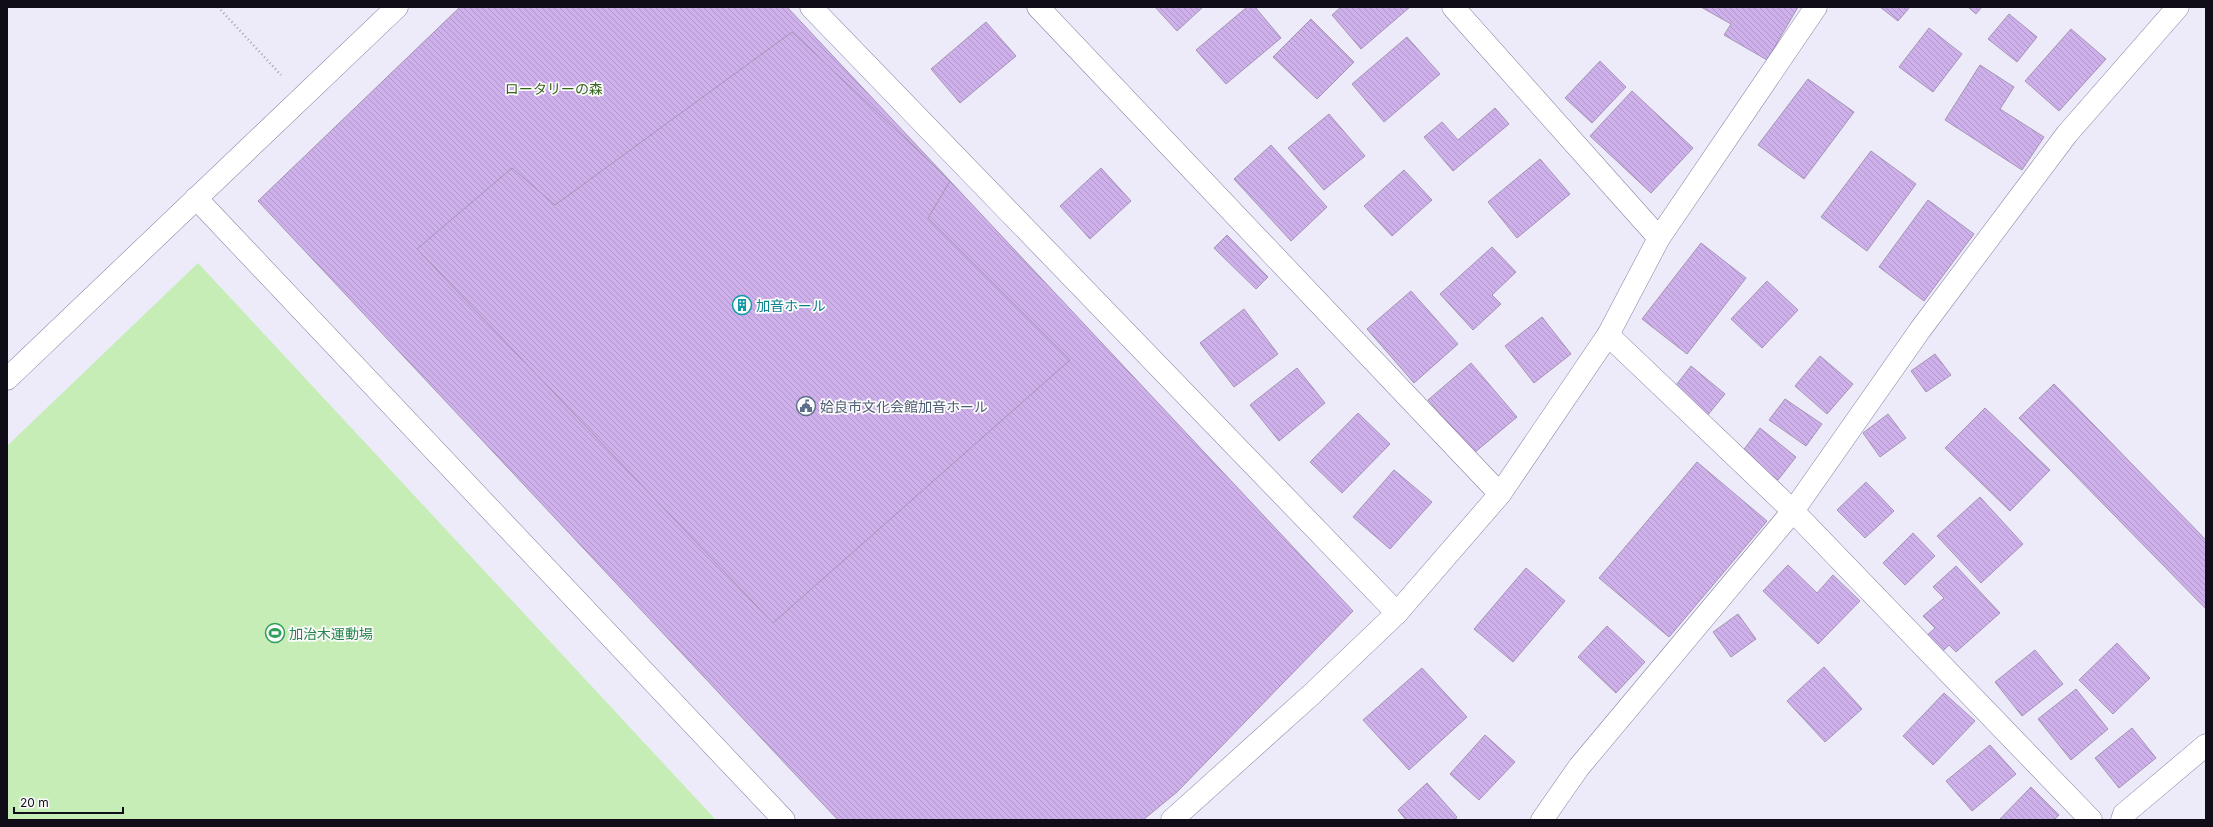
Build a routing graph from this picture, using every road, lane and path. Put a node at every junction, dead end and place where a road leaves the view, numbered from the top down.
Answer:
1 (218, 7) edge
2 (397, 7) edge
3 (811, 7) edge
4 (1038, 7) edge
5 (1453, 7) edge
6 (1816, 7) edge
7 (2178, 7) edge
8 (303, 98) junction
9 (196, 198) junction
10 (1659, 238) junction
11 (1608, 335) junction
12 (7, 379) edge
13 (1500, 494) junction
14 (1793, 511) junction
15 (1397, 613) junction
16 (2206, 746) edge
17 (784, 820) edge
18 (1172, 820) edge
19 (1542, 820) edge
20 (2091, 820) edge
21 (2122, 820) edge

1 - 8 path
2 - 8 street
3 - 15 street
4 - 13 street
5 - 10 street
6 - 10 street
7 - 14 street
8 - 9 street
9 - 12 street
9 - 17 street
10 - 11 street
11 - 13 street
11 - 14 street
13 - 15 street
14 - 19 street
14 - 20 street
15 - 18 street
16 - 21 street

